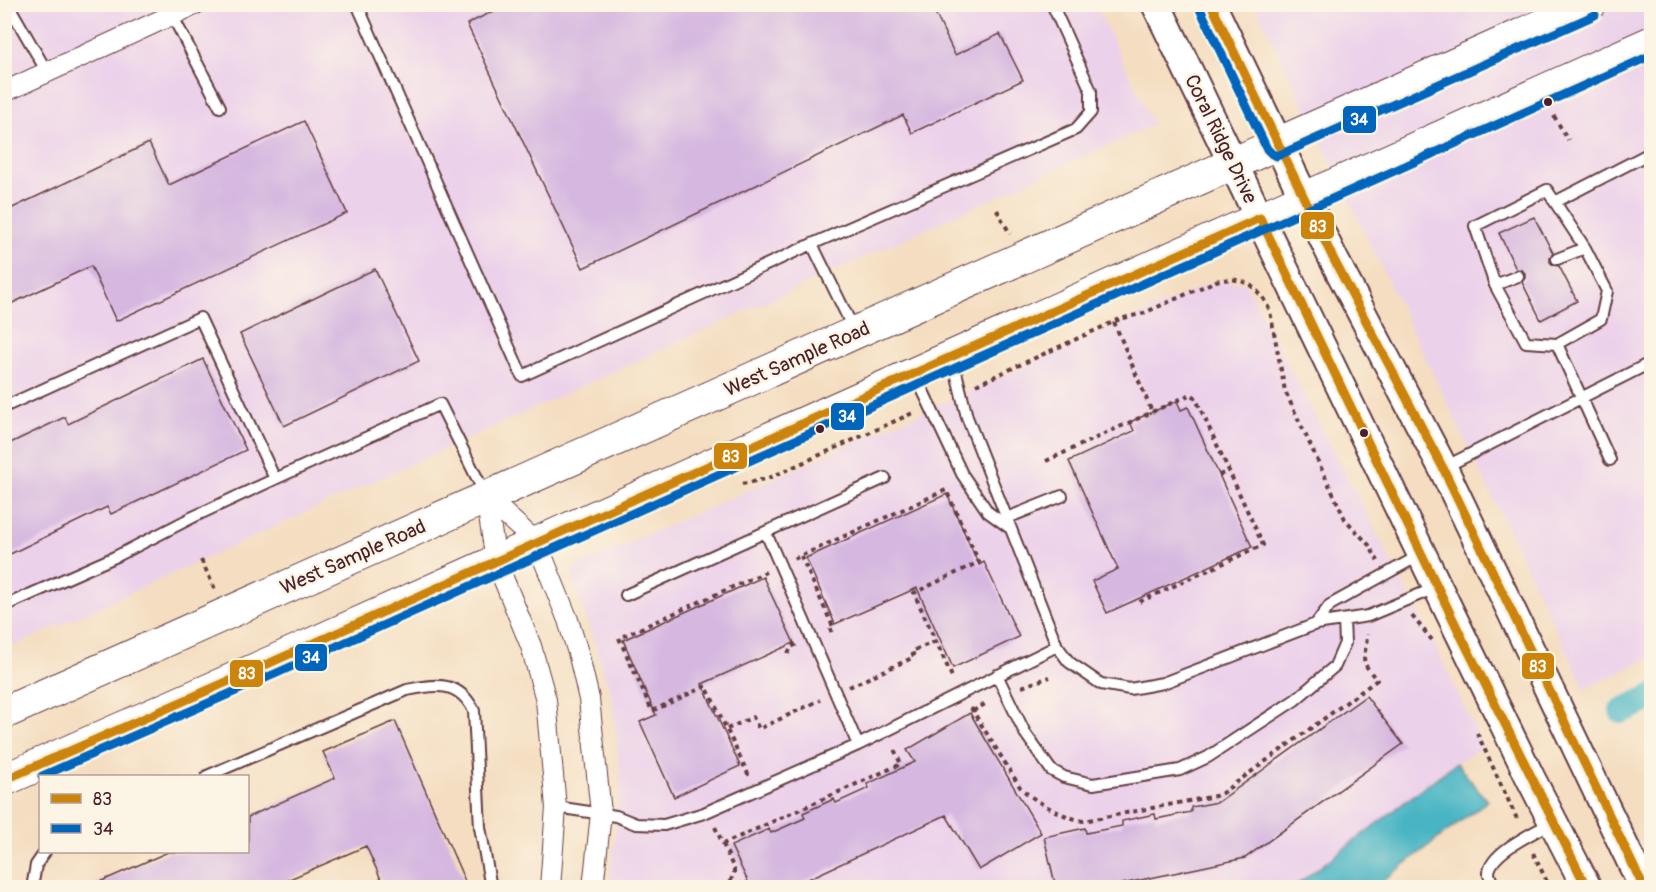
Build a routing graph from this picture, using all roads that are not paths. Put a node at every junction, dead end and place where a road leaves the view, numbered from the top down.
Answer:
1 (196, 4) edge
2 (357, 4) edge
3 (1052, 4) edge
4 (1156, 4) edge
5 (1211, 4) edge
6 (1590, 4) edge
7 (4, 6) edge
8 (172, 15) junction
9 (1652, 42) edge
10 (47, 72) junction
11 (4, 92) edge
12 (220, 107) dead end
13 (1278, 144) junction
14 (1652, 152) edge
15 (1233, 164) junction
16 (1304, 198) junction
17 (1555, 202) junction
18 (1260, 218) junction
19 (812, 244) junction
20 (1585, 248) junction
21 (1557, 260) dead end
22 (1518, 276) dead end
23 (1495, 285) junction
24 (855, 333) junction
25 (1557, 344) junction
26 (952, 357) junction
27 (1652, 362) edge
28 (915, 373) junction
29 (1582, 397) junction
30 (4, 407) edge
31 (1610, 460) dead end
32 (1443, 468) junction
33 (885, 478) dead end
34 (275, 479) junction
35 (1062, 496) dead end
36 (486, 497) junction
37 (1009, 523) junction
38 (766, 532) junction
39 (537, 543) junction
40 (1422, 554) junction
41 (496, 561) junction
42 (1438, 588) junction
43 (626, 595) dead end
44 (4, 606) edge
45 (1344, 620) junction
46 (1316, 624) junction
47 (1057, 646) junction
48 (997, 675) junction
49 (4, 713) edge
50 (858, 745) junction
51 (212, 775) edge
52 (4, 780) edge
53 (556, 807) junction
54 (602, 813) junction
55 (1553, 822) junction
56 (44, 853) edge
57 (32, 888) edge
58 (491, 888) edge
59 (550, 888) edge
60 (593, 888) edge
61 (1495, 888) edge
62 (1587, 888) edge
63 (1644, 888) edge

1 - 8 street
2 - 19 lane
3 - 19 lane
4 - 15 main road, Coral Ridge Drive
5 - 13 main road
6 - 13 main road, West Sample Road
7 - 10 lane
8 - 10 street
8 - 12 lane
9 - 16 main road
10 - 11 street
13 - 15 main road, West Sample Road
13 - 16 main road
14 - 17 lane
15 - 18 main road, Coral Ridge Drive
15 - 24 main road, West Sample Road
16 - 18 main road
16 - 32 main road
17 - 20 lane
17 - 23 lane
18 - 26 main road
18 - 40 main road, Coral Ridge Drive
19 - 24 lane
20 - 21 lane
20 - 25 lane
22 - 23 lane
23 - 25 lane
24 - 36 main road, West Sample Road
25 - 29 lane
26 - 28 main road
26 - 37 lane
27 - 29 lane
28 - 37 lane
28 - 39 main road
29 - 31 lane
29 - 32 lane
30 - 34 lane
32 - 63 main road
33 - 38 lane
34 - 36 lane
34 - 44 lane
35 - 37 lane
36 - 39 street
36 - 41 street
36 - 49 main road, West Sample Road
37 - 47 lane
38 - 43 lane
38 - 50 lane
39 - 41 main road
39 - 54 street
40 - 42 main road, Coral Ridge Drive
40 - 46 lane
41 - 52 main road
41 - 53 street
42 - 45 lane
42 - 55 main road, Coral Ridge Drive
45 - 46 lane
45 - 48 lane
46 - 47 lane
47 - 48 lane
48 - 50 lane
50 - 54 lane
51 - 58 lane
53 - 54 lane
53 - 59 street
54 - 60 street
55 - 61 lane
55 - 62 main road, Coral Ridge Drive
56 - 57 lane

